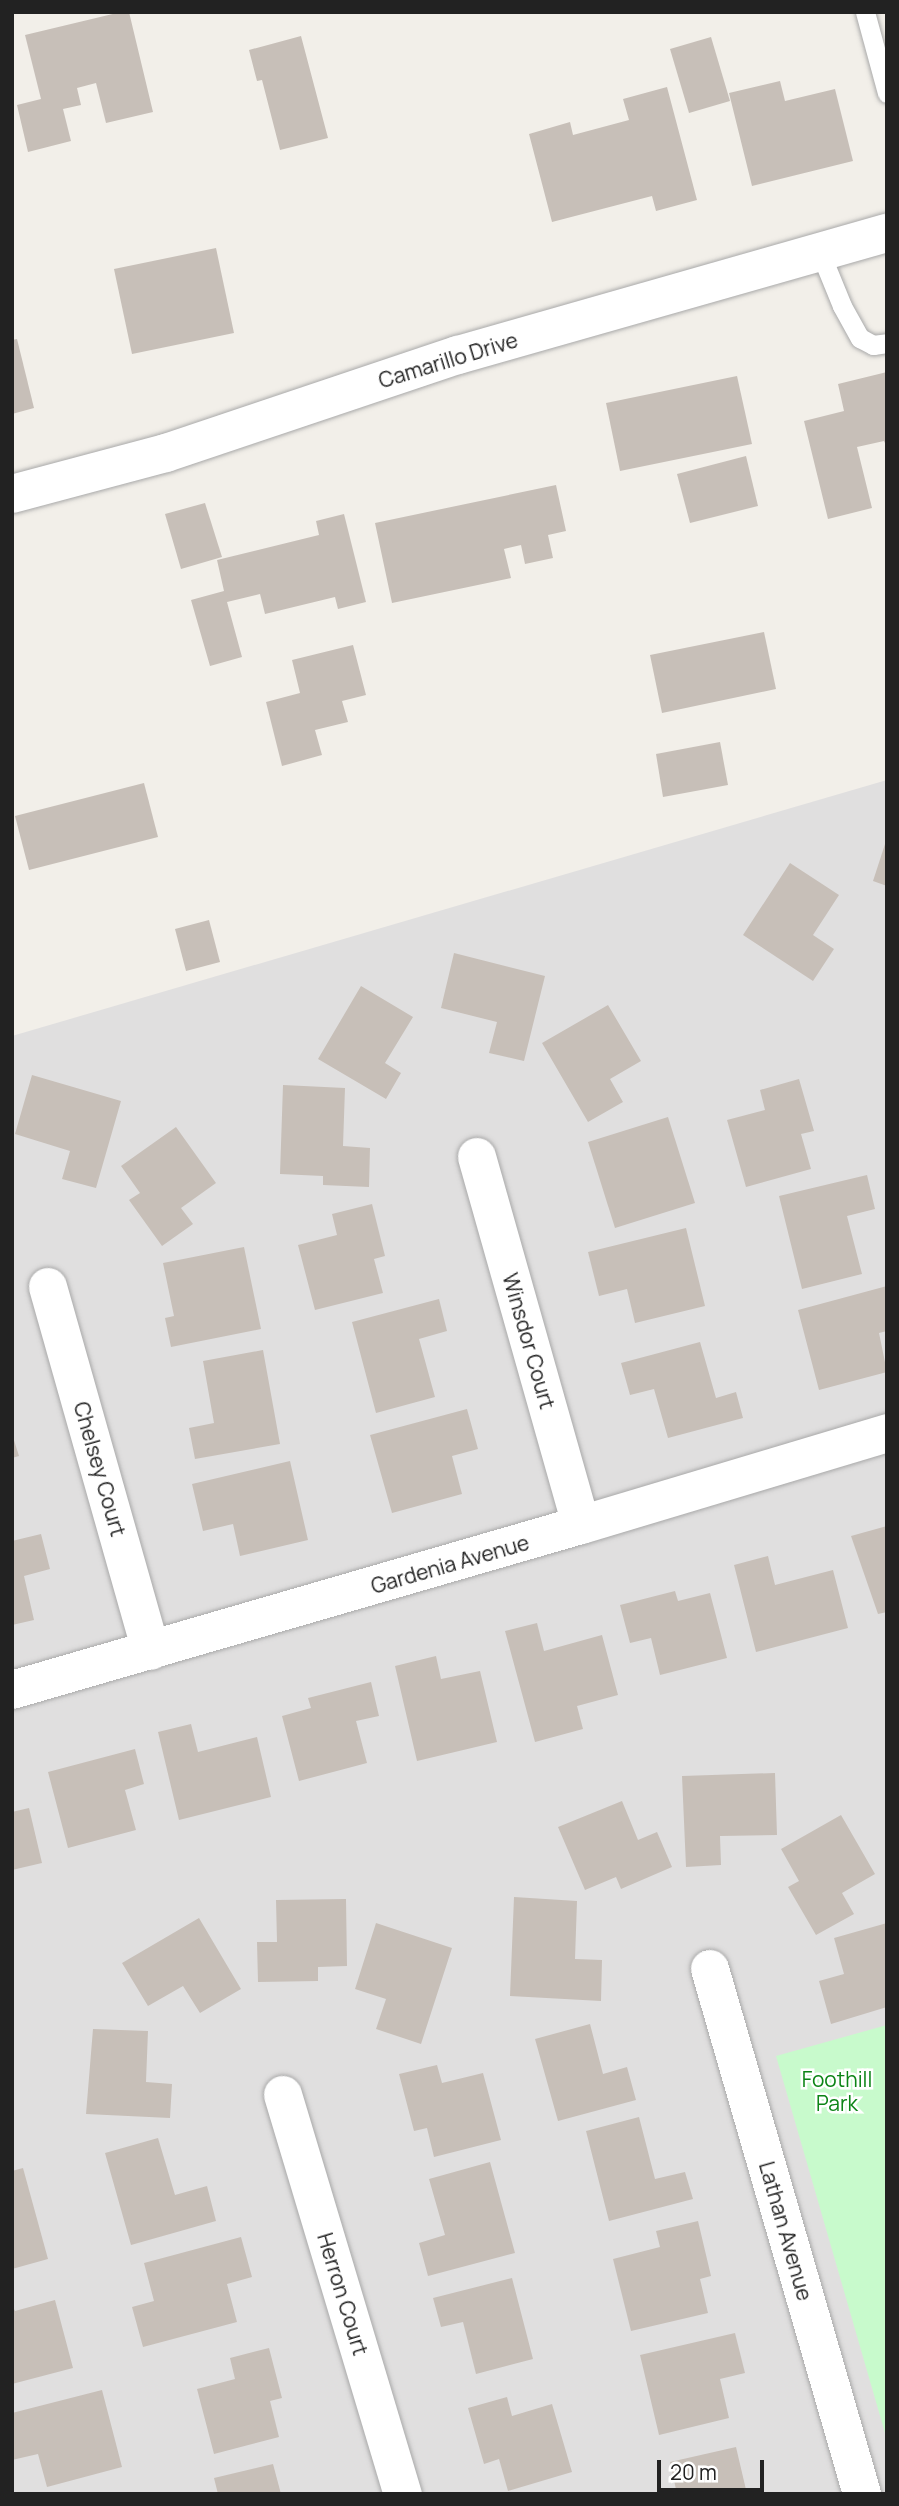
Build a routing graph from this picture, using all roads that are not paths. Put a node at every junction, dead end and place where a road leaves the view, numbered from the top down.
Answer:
1 (865, 12) edge
2 (887, 93) edge
3 (887, 233) edge
4 (820, 252) junction
5 (887, 344) edge
6 (12, 494) edge
7 (477, 1157) dead end
8 (48, 1287) dead end
9 (887, 1433) edge
10 (581, 1525) junction
11 (151, 1651) junction
12 (12, 1690) edge
13 (710, 1969) dead end
14 (283, 2095) dead end
15 (403, 2494) edge
16 (862, 2494) edge

1 - 2 lane
3 - 4 street, Camarillo Drive
4 - 5 lane
4 - 6 street, Camarillo Drive
7 - 10 street, Winsdor Court
8 - 11 street, Chelsey Court
9 - 10 street, Gardenia Avenue
10 - 11 street, Gardenia Avenue
11 - 12 street, Gardenia Avenue
13 - 16 street, Lathan Avenue
14 - 15 street, Herron Court

